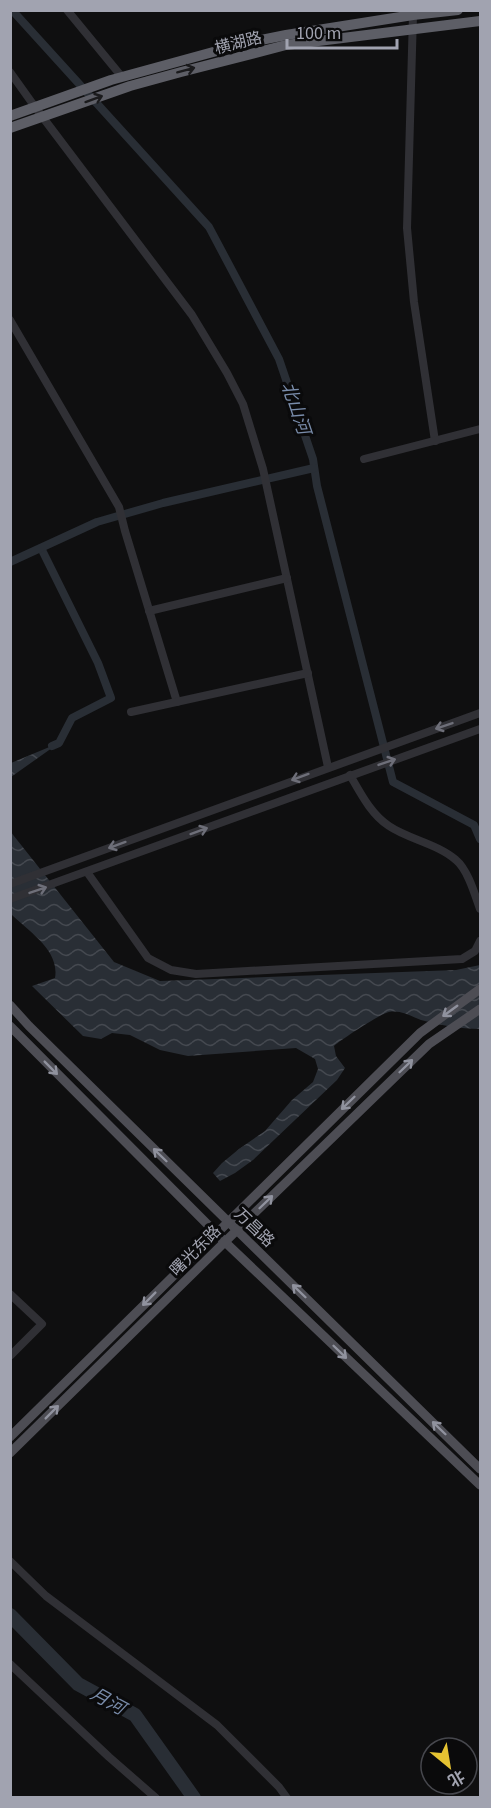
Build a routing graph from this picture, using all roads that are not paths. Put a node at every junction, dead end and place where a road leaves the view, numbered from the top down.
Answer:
1 (67, 10) edge
2 (458, 10) edge
3 (413, 15) junction
4 (480, 21) edge
5 (413, 29) junction
6 (10, 72) edge
7 (116, 79) junction
8 (35, 107) junction
9 (10, 116) edge
10 (42, 117) junction
11 (10, 128) edge
12 (10, 320) edge
13 (480, 429) edge
14 (435, 441) junction
15 (364, 459) dead end
16 (287, 578) junction
17 (148, 611) junction
18 (308, 674) junction
19 (177, 702) junction
20 (131, 711) dead end
21 (480, 713) edge
22 (480, 729) edge
23 (328, 767) junction
24 (350, 775) junction
25 (87, 872) junction
26 (10, 884) edge
27 (10, 899) edge
28 (480, 909) edge
29 (480, 941) edge
30 (480, 989) edge
31 (10, 1005) edge
32 (480, 1009) edge
33 (10, 1026) edge
34 (228, 1221) junction
35 (237, 1230) junction
36 (216, 1233) junction
37 (225, 1242) junction
38 (10, 1294) edge
39 (10, 1356) edge
40 (12, 1432) edge
41 (10, 1453) edge
42 (480, 1468) edge
43 (480, 1485) edge
44 (10, 1561) edge
45 (10, 1664) edge
46 (156, 1797) edge
47 (287, 1797) edge

1 - 7 street
2 - 3 highway, 横湖路
3 - 5 street
3 - 7 highway, 横湖路
4 - 5 highway, 横湖路
10 -> 5 highway, 横湖路
5 - 14 street
6 - 8 street
7 - 8 highway, 横湖路
8 - 9 highway, 横湖路
8 - 10 street
10 - 11 highway, 横湖路
10 - 16 street
12 - 17 street
13 - 14 street
14 - 15 street
16 - 17 street
16 - 18 street
17 - 19 street
18 - 19 street
18 - 23 street
19 - 20 street
21 -> 23 street
24 -> 22 street
23 -> 26 street
25 -> 24 street
24 - 28 street
27 -> 25 street
25 - 29 street
30 -> 34 main road, 曙光东路
34 -> 31 main road, 万昌路
35 -> 32 main road, 曙光东路
33 -> 36 main road, 万昌路
34 - 35 main road, 万昌路
34 - 36 main road, 曙光东路
35 - 37 main road, 曙光东路
42 -> 35 main road, 万昌路
36 - 37 main road, 万昌路
36 -> 40 main road, 曙光东路
41 -> 37 main road, 曙光东路
37 -> 43 main road, 万昌路
38 - 39 street
44 - 47 street
45 - 46 street

